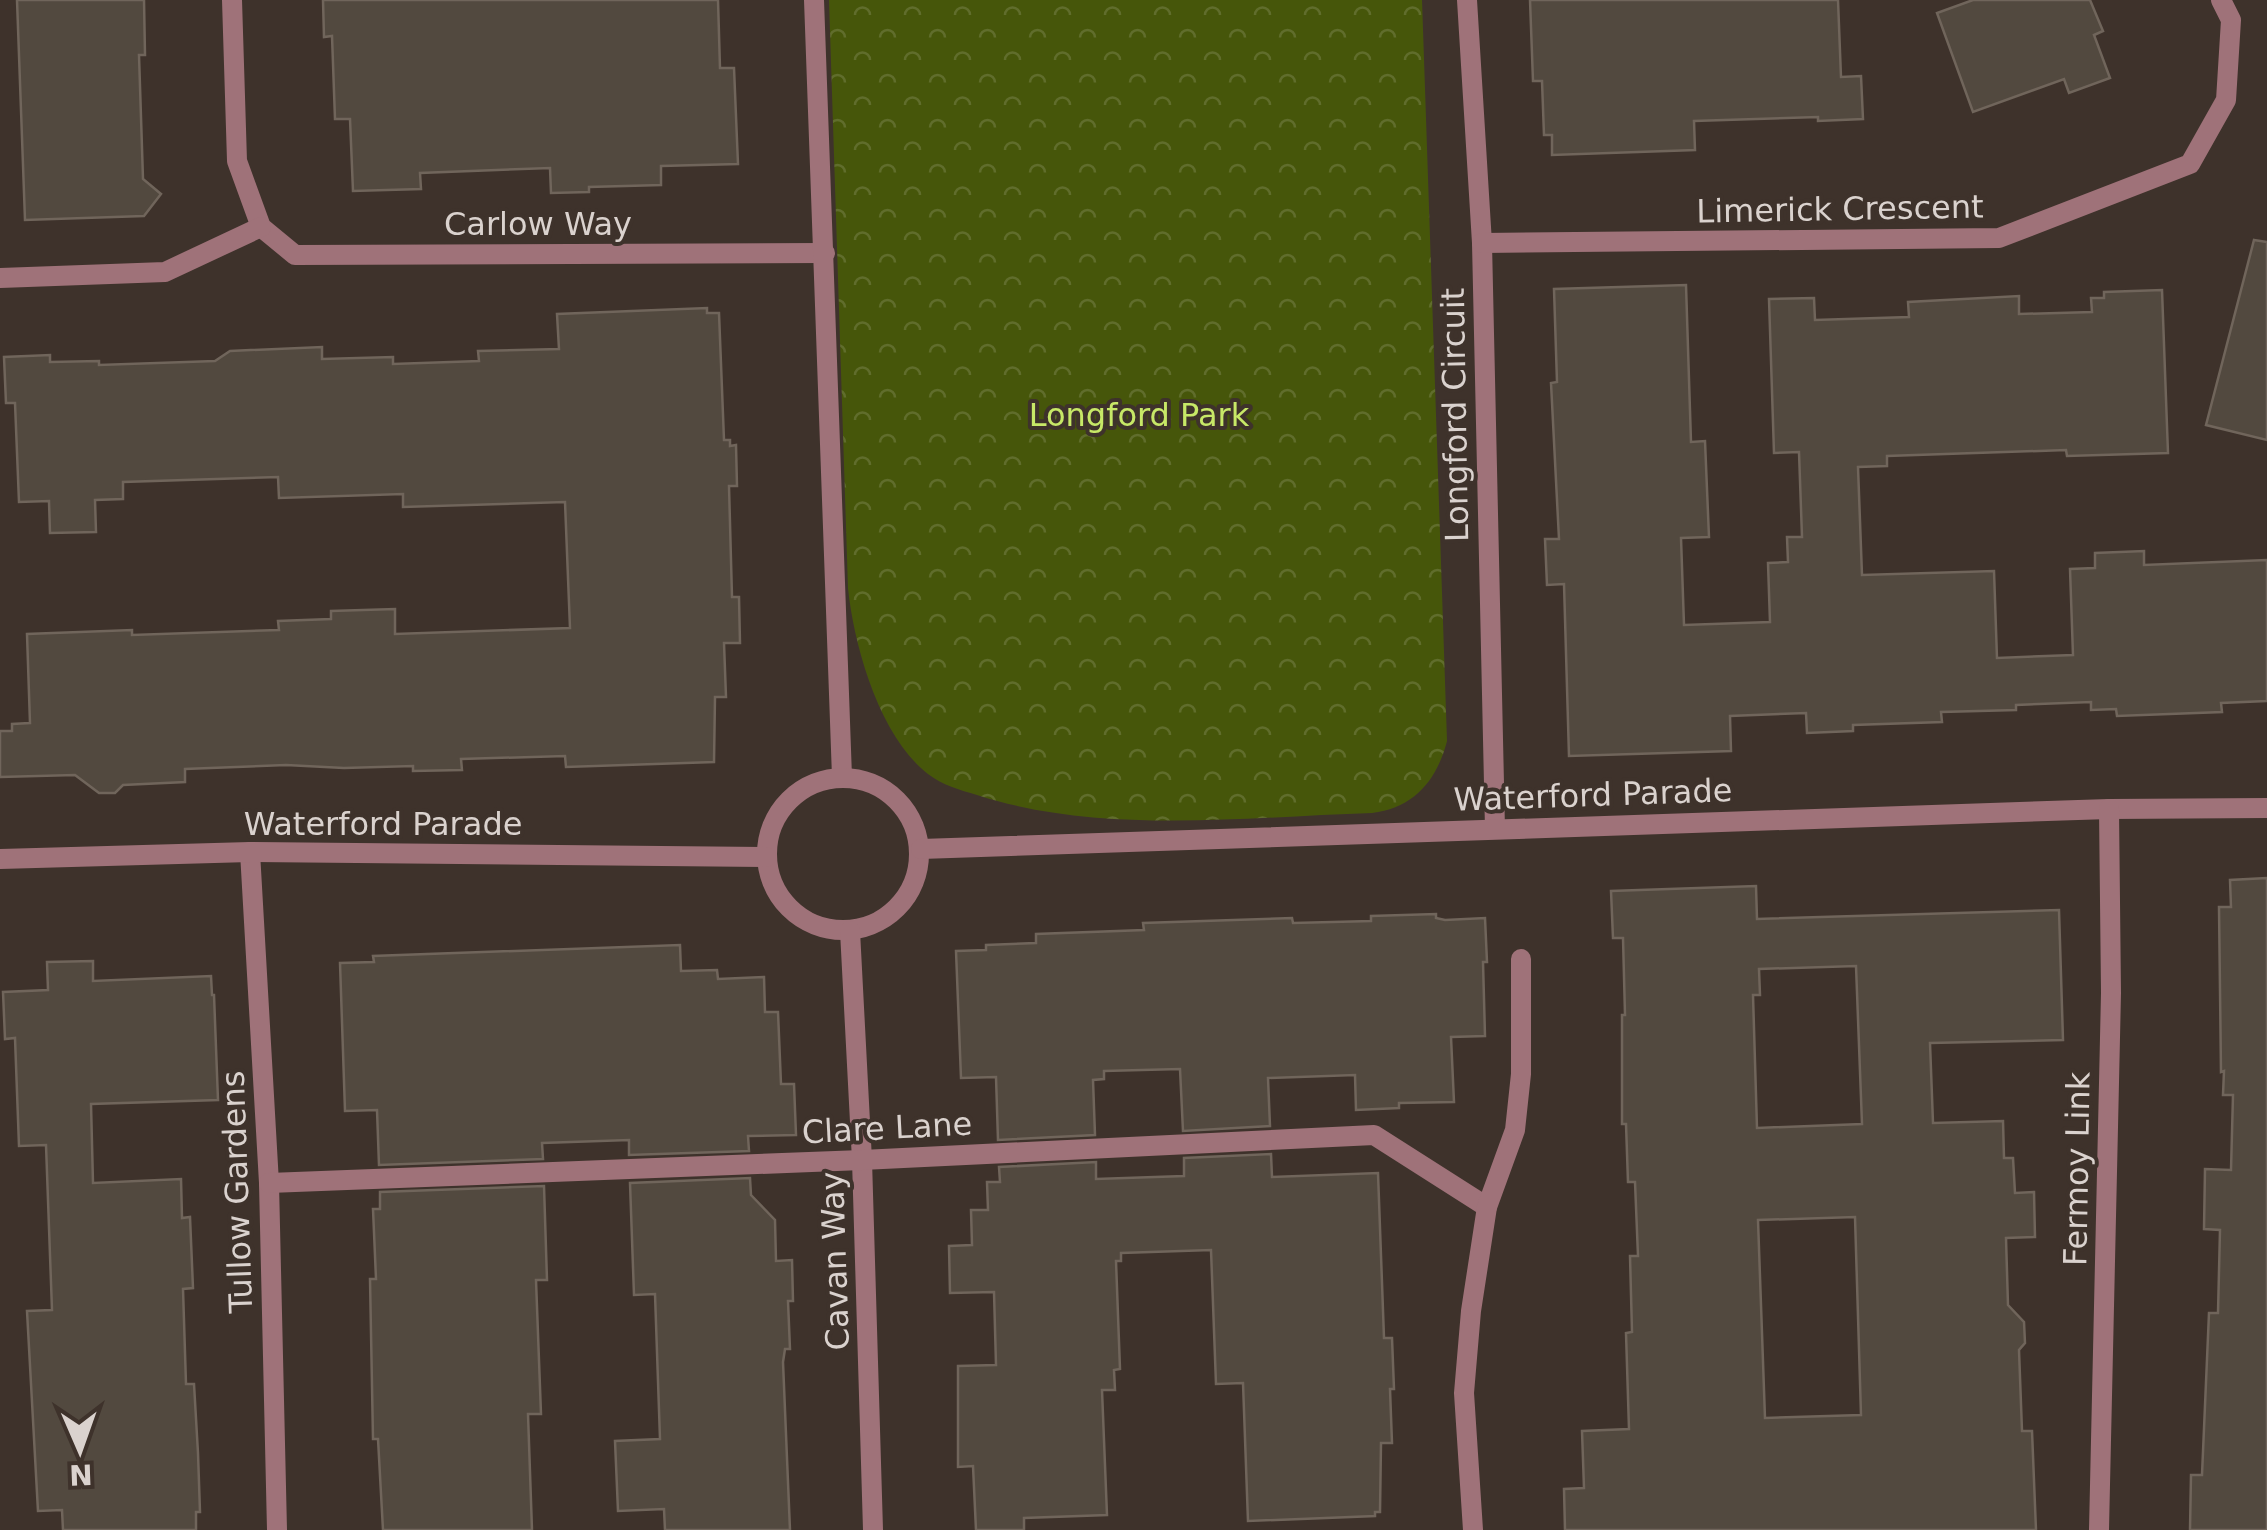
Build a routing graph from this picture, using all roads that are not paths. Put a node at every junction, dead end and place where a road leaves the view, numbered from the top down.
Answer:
1 (232, 0) edge
2 (814, 0) edge
3 (1467, 0) edge
4 (2222, 0) edge
5 (260, 227) junction
6 (1482, 243) junction
7 (826, 253) junction
8 (0, 278) edge
9 (842, 777) junction
10 (2267, 808) edge
11 (2109, 809) junction
12 (1494, 828) junction
13 (921, 848) junction
14 (250, 852) junction
15 (766, 857) junction
16 (0, 859) edge
17 (850, 931) junction
18 (1521, 958) dead end
19 (862, 1160) junction
20 (270, 1183) junction
21 (1487, 1206) junction
22 (276, 1530) edge
23 (873, 1530) edge
24 (1472, 1530) edge
25 (2098, 1530) edge

1 - 5 street
2 - 7 street
3 - 6 street, Longford Circuit
4 - 6 street, Limerick Crescent
5 - 7 street, Carlow Way
5 - 8 street
6 - 12 street, Longford Circuit
7 - 9 street
9 - 13 street
9 - 15 street
10 - 11 street, Waterford Parade
11 - 12 street, Waterford Parade
11 - 25 street, Fermoy Link
12 - 13 street, Waterford Parade
13 - 17 street
14 - 15 street, Waterford Parade
14 - 16 street, Waterford Parade
14 - 20 street, Tullow Gardens
15 - 17 street
17 - 19 street, Cavan Way
18 - 21 street
19 - 20 street, Clare Lane
19 - 21 street, Clare Lane
19 - 23 street, Cavan Way
20 - 22 street, Tullow Gardens
21 - 24 street

